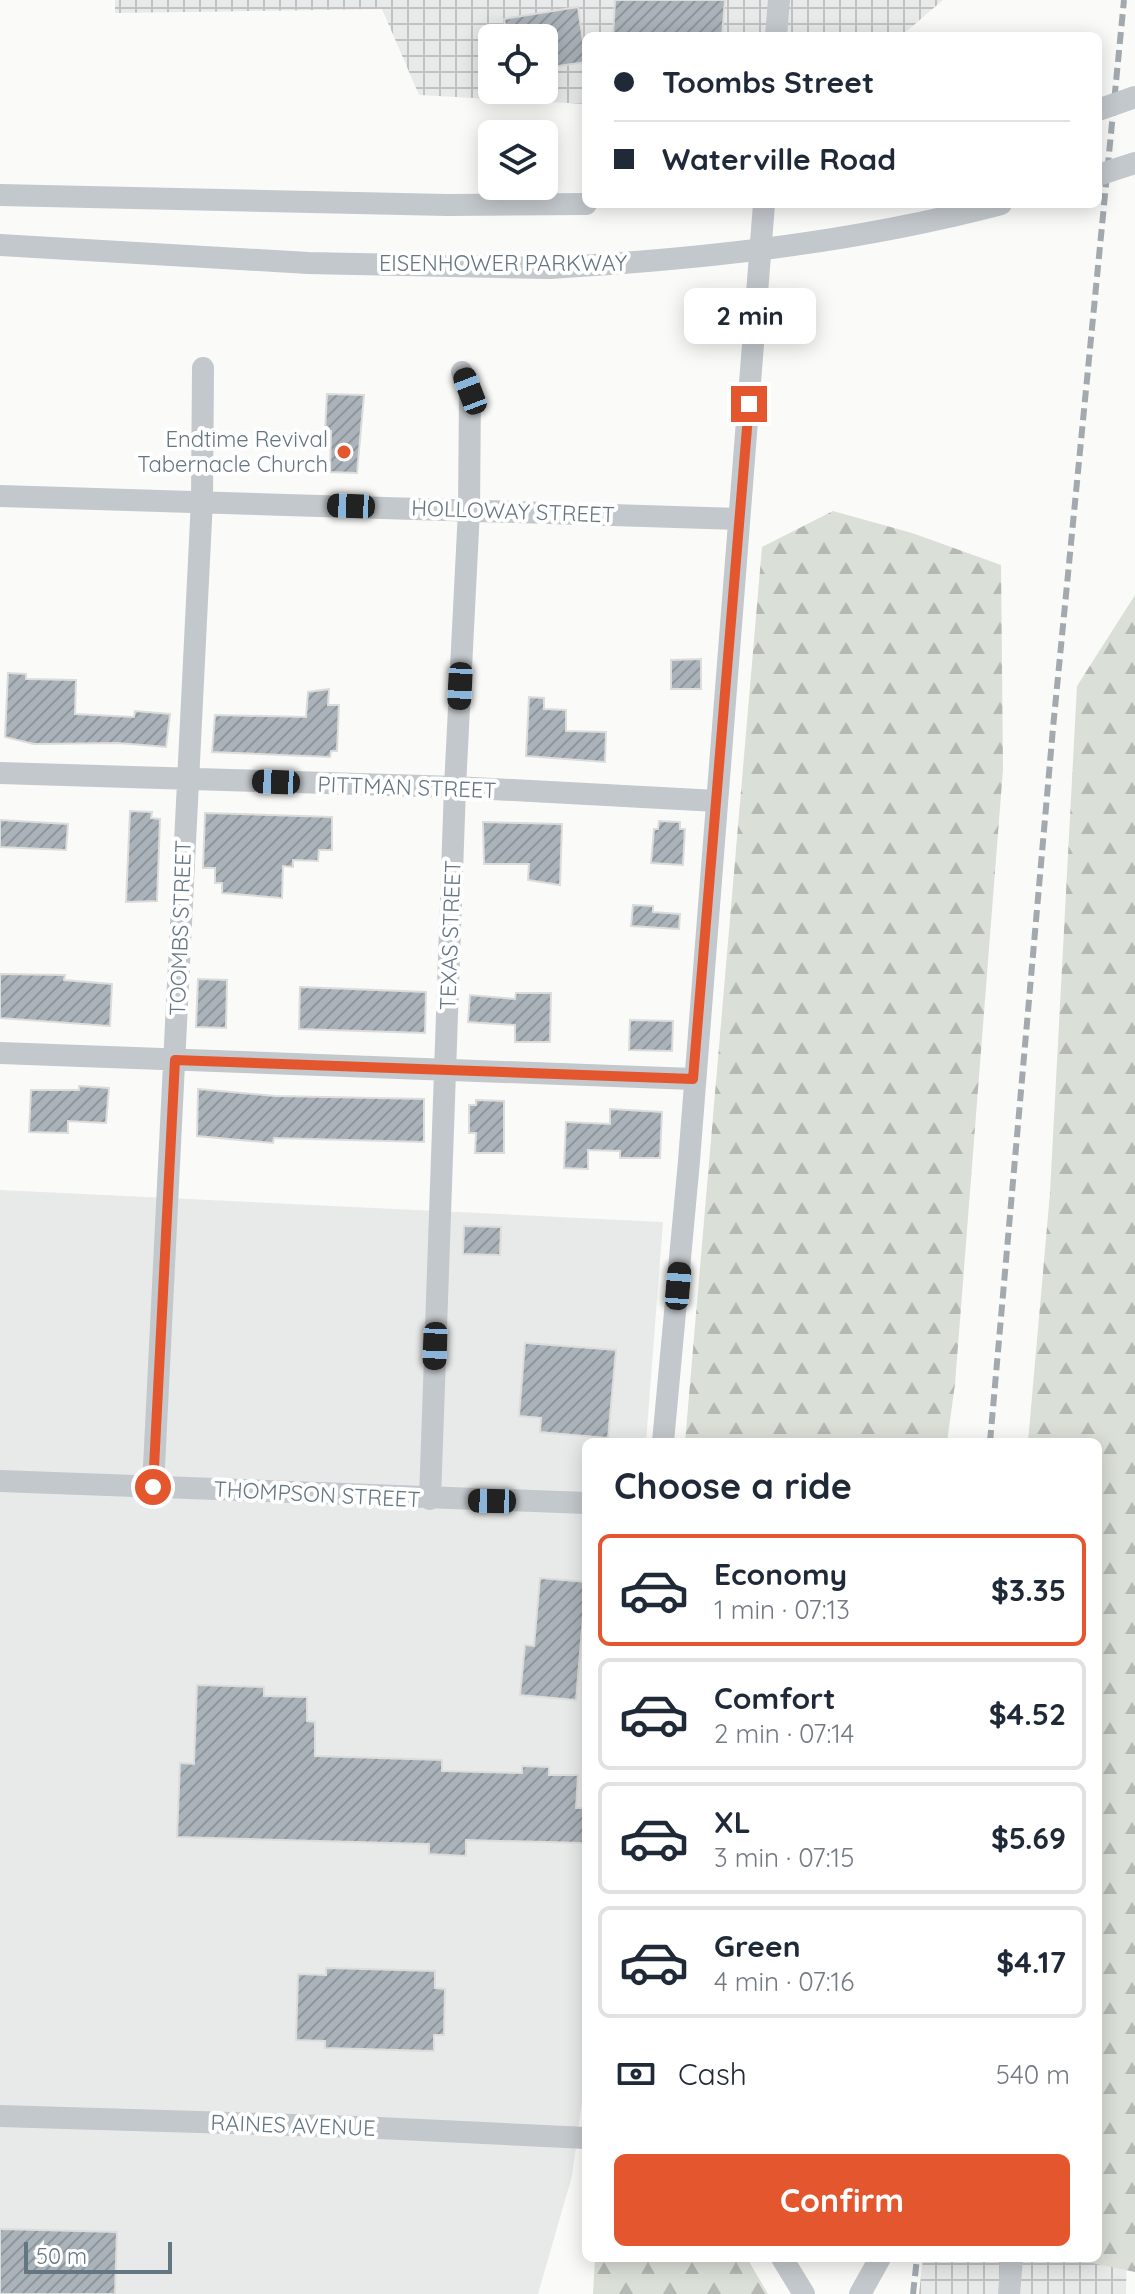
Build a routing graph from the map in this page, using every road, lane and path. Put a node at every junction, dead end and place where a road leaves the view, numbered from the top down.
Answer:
1 (779, 0) edge
2 (776, 32) edge
3 (1135, 97) edge
4 (1102, 109) edge
5 (1135, 163) edge
6 (1102, 174) edge
7 (0, 195) edge
8 (582, 204) edge
9 (764, 208) edge
10 (986, 208) edge
11 (0, 245) edge
12 (203, 368) dead end
13 (462, 372) dead end
14 (0, 496) edge
15 (202, 500) junction
16 (469, 510) junction
17 (739, 519) junction
18 (0, 773) edge
19 (187, 780) junction
20 (455, 787) junction
21 (717, 801) junction
22 (0, 1053) edge
23 (175, 1060) junction
24 (445, 1070) junction
25 (693, 1079) junction
26 (663, 1438) edge
27 (0, 1481) edge
28 (153, 1487) junction
29 (430, 1499) junction
30 (582, 1503) edge
31 (0, 2116) edge
32 (582, 2138) edge
33 (784, 2262) edge
34 (878, 2262) edge
35 (1012, 2262) edge
36 (804, 2294) edge
37 (860, 2294) edge
38 (1009, 2294) edge

1 - 2 street
3 - 4 street, bridge
5 - 6 street, bridge
7 - 8 street
9 - 17 street
10 - 11 street, EISENHOWER PARKWAY, bridge
12 - 15 street, TOOMBS STREET
13 - 16 street, TEXAS STREET
14 - 15 street, HOLLOWAY STREET
15 - 16 street, HOLLOWAY STREET
15 - 19 street, TOOMBS STREET
16 - 17 street, HOLLOWAY STREET
16 - 20 street, TEXAS STREET
17 - 21 street
18 - 19 street, PITTMAN STREET
19 - 20 street, PITTMAN STREET
19 - 23 street, TOOMBS STREET
20 - 21 street, PITTMAN STREET
20 - 24 street, TEXAS STREET
21 - 25 street
22 - 23 street
23 - 24 street
23 - 28 street, TOOMBS STREET
24 - 25 street
24 - 29 street, TEXAS STREET
25 - 26 street
27 - 28 street, THOMPSON STREET
28 - 29 street, THOMPSON STREET
29 - 30 street, THOMPSON STREET
31 - 32 street, RAINES AVENUE
33 - 36 street
34 - 37 street
35 - 38 street

